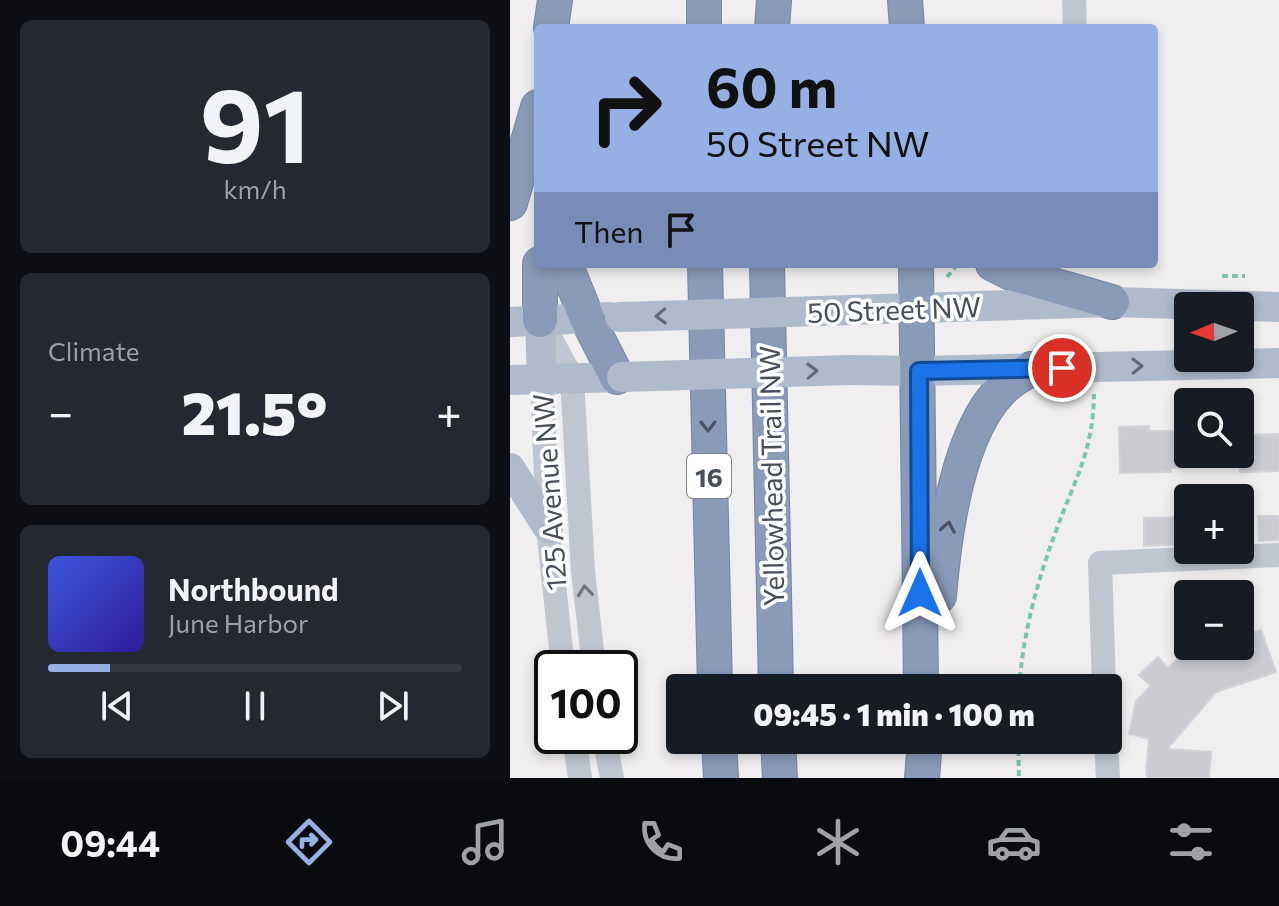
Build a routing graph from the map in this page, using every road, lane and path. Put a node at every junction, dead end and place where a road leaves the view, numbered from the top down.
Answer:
1 (555, 0) edge
2 (704, 0) edge
3 (774, 0) edge
4 (905, 0) edge
5 (1074, 0) edge
6 (552, 24) edge
7 (704, 24) edge
8 (772, 24) edge
9 (907, 24) edge
10 (1075, 24) edge
11 (534, 121) edge
12 (510, 203) edge
13 (539, 268) edge
14 (568, 268) edge
15 (705, 268) edge
16 (767, 268) edge
17 (916, 268) edge
18 (1001, 268) edge
19 (1112, 302) junction
20 (1279, 307) edge
21 (918, 308) junction
22 (604, 317) junction
23 (525, 321) edge
24 (1279, 363) edge
25 (1031, 369) junction
26 (919, 371) junction
27 (620, 377) junction
28 (557, 378) junction
29 (510, 380) edge
30 (1094, 388) dead end
31 (510, 468) edge
32 (548, 528) junction
33 (1279, 555) edge
34 (561, 650) edge
35 (592, 650) edge
36 (715, 674) edge
37 (776, 674) edge
38 (921, 674) edge
39 (931, 674) edge
40 (1020, 674) edge
41 (1104, 674) edge
42 (577, 754) edge
43 (607, 754) edge
44 (720, 754) edge
45 (779, 754) edge
46 (923, 754) edge
47 (1018, 754) edge
48 (1107, 754) edge
49 (922, 777) edge
50 (580, 778) edge
51 (612, 778) edge
52 (721, 778) edge
53 (780, 778) edge
54 (1019, 778) edge
55 (1108, 778) edge

1 - 6 highway
2 - 7 highway
3 - 8 highway
4 - 9 highway
5 - 10 street
11 - 12 highway
13 - 23 highway
14 - 22 highway
15 -> 36 highway, 16
16 - 37 highway, Yellowhead Trail NW / 16
17 - 21 highway
18 - 19 highway
19 - 20 main road, 50 Street NW
19 - 21 main road, 50 Street NW
21 -> 22 main road, 50 Street NW, bridge
21 - 26 highway
22 - 23 main road, 50 Street NW
22 - 27 highway
23 - 28 main road
25 -> 24 main road, 50 Street NW
25 - 26 main road, 50 Street NW
39 -> 25 highway
27 -> 26 main road, 50 Street NW, bridge
26 - 38 highway
27 - 28 main road, 50 Street NW
28 - 29 main road, 50 Street NW
28 - 32 street, 125 Avenue NW
35 -> 28 street, 125 Avenue NW
30 - 40 path
31 - 32 main road
32 - 34 street, 125 Avenue NW
33 - 41 street
42 - 50 street
43 - 51 street
44 - 52 highway
45 - 53 highway
46 - 49 highway
47 - 54 path
48 - 55 street

